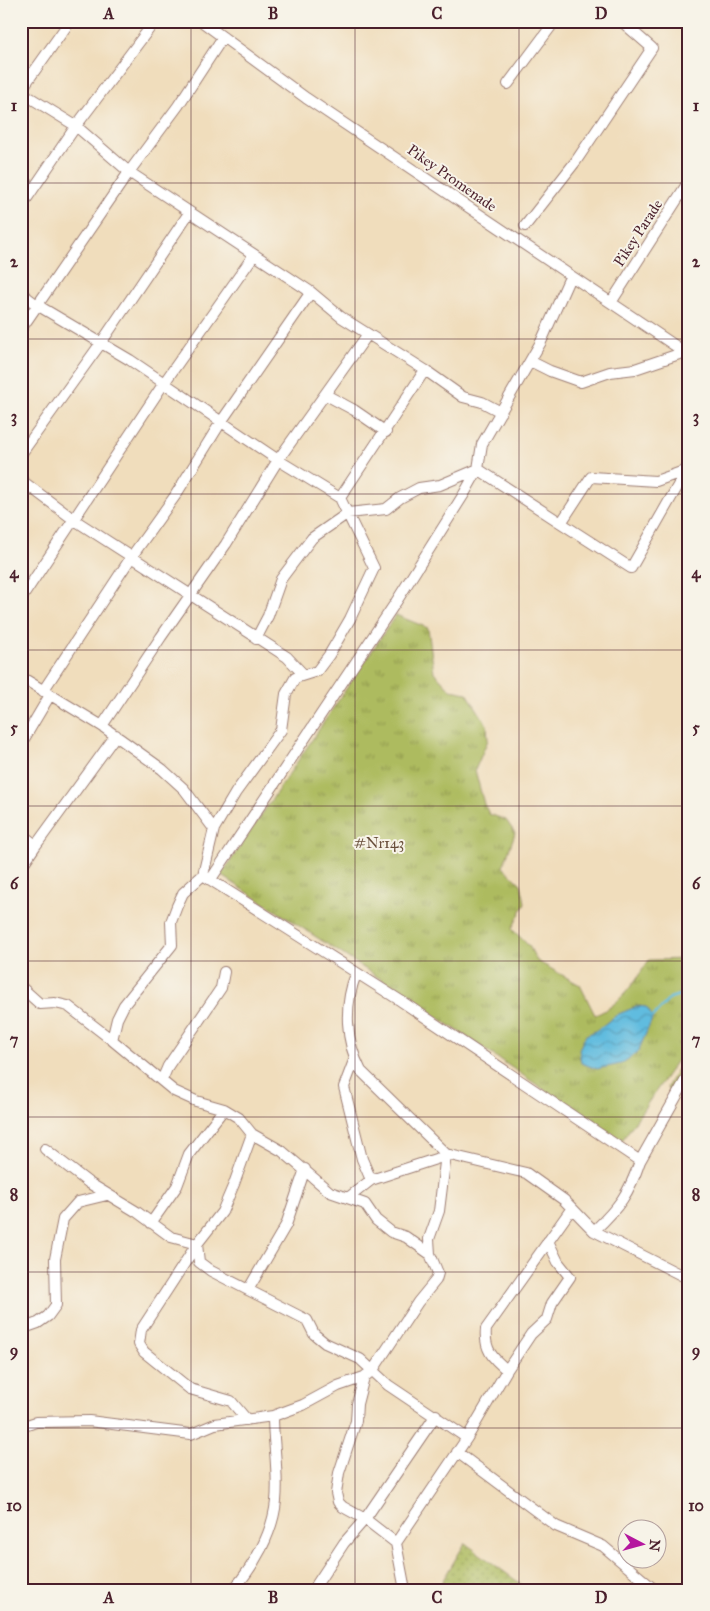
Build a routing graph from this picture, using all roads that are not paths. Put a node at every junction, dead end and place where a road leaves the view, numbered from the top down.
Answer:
1 (70, 21) edge
2 (155, 21) edge
3 (201, 21) edge
4 (555, 21) edge
5 (621, 21) edge
6 (223, 37) junction
7 (508, 84) dead end
8 (21, 91) edge
9 (76, 126) junction
10 (129, 172) junction
11 (689, 181) edge
12 (21, 207) edge
13 (189, 213) junction
14 (525, 226) dead end
15 (254, 255) junction
16 (570, 277) junction
17 (311, 292) junction
18 (21, 293) edge
19 (612, 301) junction
20 (37, 304) junction
21 (21, 329) edge
22 (368, 334) junction
23 (101, 343) junction
24 (687, 351) edge
25 (530, 361) junction
26 (426, 370) junction
27 (164, 383) junction
28 (326, 395) junction
29 (500, 412) junction
30 (221, 422) junction
31 (386, 432) junction
32 (21, 454) edge
33 (278, 460) junction
34 (478, 469) junction
35 (688, 469) edge
36 (21, 480) edge
37 (340, 498) junction
38 (348, 513) junction
39 (73, 519) junction
40 (562, 523) junction
41 (132, 556) junction
42 (189, 596) junction
43 (21, 599) edge
44 (256, 639) junction
45 (304, 675) junction
46 (21, 678) edge
47 (46, 693) junction
48 (102, 726) junction
49 (116, 735) junction
50 (21, 744) edge
51 (214, 830) junction
52 (21, 834) edge
53 (36, 845) junction
54 (21, 867) edge
55 (207, 877) junction
56 (224, 972) dead end
57 (356, 974) junction
58 (21, 987) edge
59 (112, 1040) junction
60 (355, 1058) junction
61 (689, 1074) edge
62 (162, 1080) junction
63 (686, 1088) edge
64 (224, 1109) junction
65 (252, 1134) junction
66 (44, 1150) dead end
67 (445, 1155) junction
68 (640, 1161) junction
69 (305, 1169) junction
70 (371, 1180) junction
71 (107, 1195) junction
72 (348, 1198) junction
73 (572, 1208) junction
74 (151, 1222) junction
75 (594, 1231) junction
76 (548, 1241) junction
77 (197, 1244) junction
78 (430, 1254) junction
79 (689, 1279) edge
80 (248, 1290) junction
81 (21, 1329) edge
82 (373, 1370) junction
83 (507, 1370) junction
84 (364, 1377) junction
85 (436, 1415) junction
86 (273, 1416) junction
87 (247, 1420) junction
88 (21, 1427) edge
89 (467, 1438) junction
90 (457, 1452) junction
91 (365, 1519) junction
92 (396, 1543) junction
93 (233, 1590) edge
94 (313, 1590) edge
95 (405, 1590) edge
96 (655, 1590) edge

1 - 8 street
2 - 9 street
3 - 6 street, Pikey Promenade
4 - 7 street
5 - 14 street
6 - 10 street
6 - 16 street, Pikey Promenade
8 - 9 street
9 - 10 street
9 - 12 street
10 - 13 street
10 - 20 street
11 - 19 street, Pikey Parade
13 - 15 street
13 - 23 street
15 - 17 street
15 - 27 street
16 - 19 street, Pikey Promenade
16 - 25 street
17 - 22 street
17 - 30 street
18 - 20 street
19 - 24 street, Pikey Promenade
20 - 21 street
20 - 23 street
22 - 26 street
22 - 28 street
23 - 27 street
23 - 32 street
24 - 25 street
25 - 29 street
26 - 29 street
26 - 31 street
27 - 30 street
27 - 39 street
28 - 31 street
28 - 33 street
29 - 34 street
30 - 33 street
30 - 41 street
31 - 37 street
33 - 37 street
33 - 42 street
34 - 38 street
34 - 40 street
34 - 55 street
35 - 40 street
35 - 40 street
36 - 39 street
37 - 38 street
38 - 44 street
38 - 45 street
39 - 41 street
39 - 43 street
41 - 42 street
41 - 47 street
42 - 44 street
42 - 48 street
44 - 45 street
45 - 51 street
46 - 47 street
47 - 48 street
47 - 50 street
48 - 49 street
49 - 51 street
49 - 53 street
51 - 55 street
52 - 53 street
53 - 54 street
55 - 57 street
55 - 59 street
56 - 62 street
57 - 60 street
57 - 68 street
58 - 59 street
59 - 62 street
60 - 67 street
60 - 70 street
61 - 63 street
62 - 64 street
63 - 68 street
64 - 65 street
64 - 74 street
65 - 69 street
65 - 77 street
66 - 71 street
67 - 70 street
67 - 73 street
67 - 78 street
68 - 75 street
69 - 72 street
69 - 80 street
70 - 72 street
71 - 74 street
71 - 81 street
72 - 78 street
73 - 75 street
73 - 76 street
74 - 77 street
75 - 79 street
76 - 83 street
76 - 83 street
77 - 80 street
77 - 87 street
78 - 82 street
80 - 82 street
82 - 84 street
82 - 85 street
83 - 89 street
84 - 86 street
84 - 91 street
85 - 89 street
85 - 91 street
86 - 87 street
86 - 93 street
87 - 88 street
89 - 90 street
90 - 92 street
90 - 96 street
91 - 92 street
91 - 94 street
92 - 95 street

